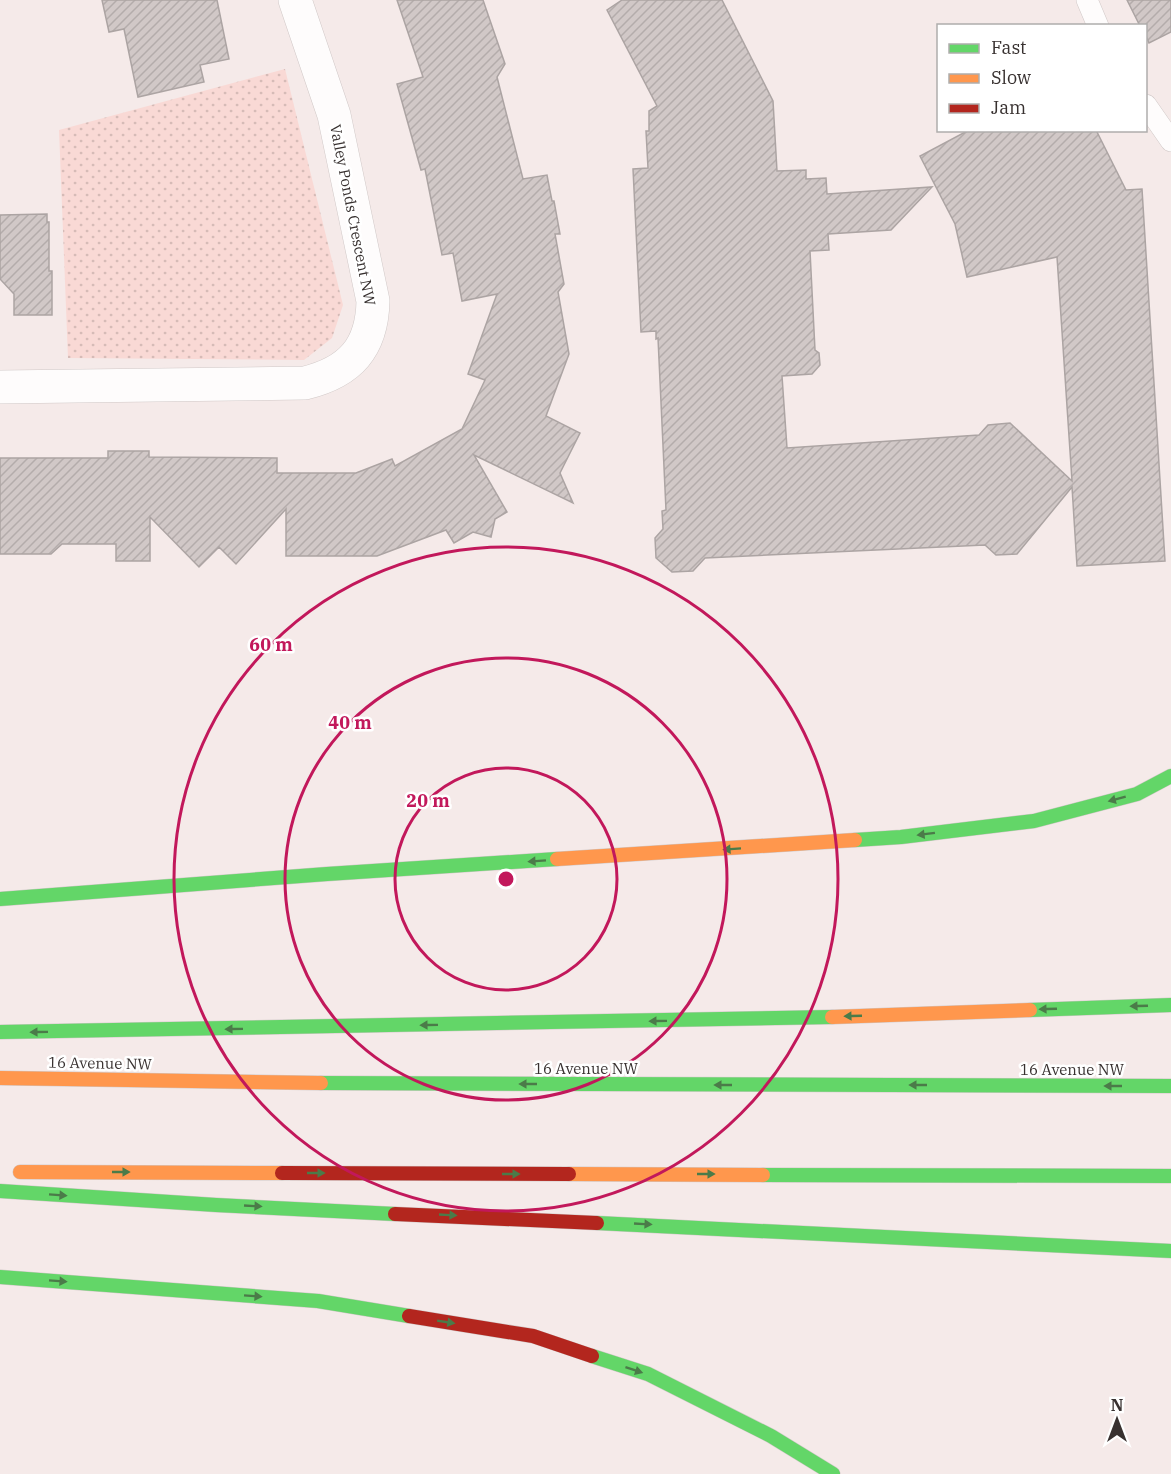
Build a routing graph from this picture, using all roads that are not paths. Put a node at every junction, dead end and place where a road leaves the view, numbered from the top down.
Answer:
1 (296, 0) edge
2 (1087, 0) edge
3 (1097, 24) edge
4 (1147, 106) edge
5 (1171, 141) edge
6 (0, 387) edge
7 (1171, 776) edge
8 (0, 899) edge
9 (1171, 1005) edge
10 (0, 1032) edge
11 (0, 1078) edge
12 (1171, 1086) edge
13 (12, 1172) dead end
14 (1171, 1176) edge
15 (0, 1191) edge
16 (1171, 1251) edge
17 (0, 1276) edge
18 (833, 1474) edge

1 - 6 street, Valley Ponds Crescent NW
2 - 3 lane
4 - 5 lane
7 -> 8 highway
9 -> 10 highway
12 -> 11 highway, 16 Avenue NW
13 -> 14 highway
15 -> 16 highway
17 -> 18 highway

